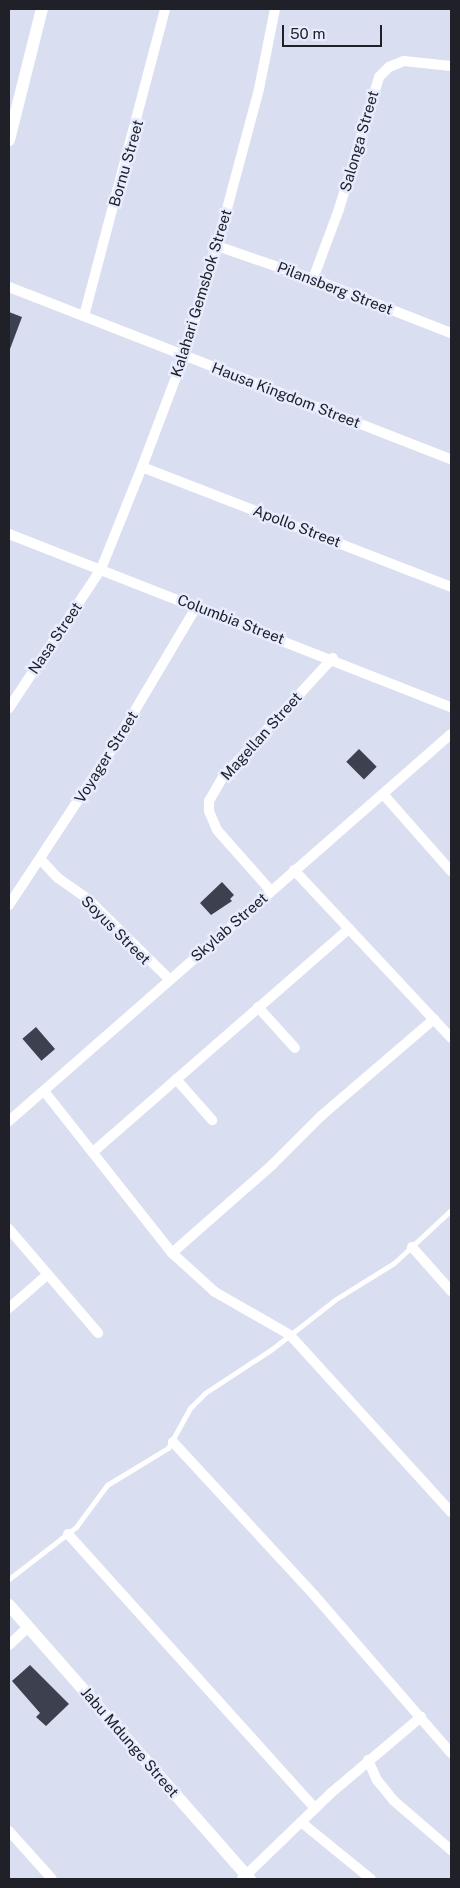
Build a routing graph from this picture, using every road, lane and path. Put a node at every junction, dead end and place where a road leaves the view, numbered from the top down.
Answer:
1 (42, 9) edge
2 (165, 9) edge
3 (275, 9) edge
4 (451, 66) edge
5 (9, 140) edge
6 (217, 246) junction
7 (313, 279) junction
8 (9, 287) edge
9 (84, 316) junction
10 (451, 333) edge
11 (184, 356) junction
12 (451, 459) edge
13 (142, 467) junction
14 (9, 534) edge
15 (101, 569) junction
16 (451, 587) edge
17 (197, 606) junction
18 (333, 658) junction
19 (451, 707) edge
20 (9, 708) edge
21 (451, 734) edge
22 (383, 794) junction
23 (41, 860) junction
24 (294, 870) junction
25 (451, 871) edge
26 (271, 891) junction
27 (9, 905) edge
28 (349, 929) junction
29 (169, 979) junction
30 (258, 1007) junction
31 (434, 1019) junction
32 (451, 1038) edge
33 (295, 1048) dead end
34 (176, 1079) junction
35 (44, 1091) junction
36 (212, 1120) dead end
37 (9, 1122) edge
38 (93, 1152) junction
39 (451, 1210) edge
40 (9, 1229) edge
41 (412, 1248) junction
42 (172, 1253) junction
43 (47, 1274) junction
44 (451, 1291) edge
45 (9, 1308) edge
46 (98, 1333) dead end
47 (290, 1335) junction
48 (173, 1442) junction
49 (451, 1512) edge
50 (68, 1534) junction
51 (9, 1579) edge
52 (9, 1605) edge
53 (28, 1627) junction
54 (9, 1646) edge
55 (421, 1717) junction
56 (451, 1754) edge
57 (368, 1760) junction
58 (315, 1808) junction
59 (301, 1822) junction
60 (9, 1830) edge
61 (451, 1850) edge
62 (246, 1878) edge
63 (52, 1879) edge
64 (371, 1879) edge

1 - 5 street
2 - 9 street, Bornu Street
3 - 6 street, Kalahari Gemsbok Street
4 - 7 street, Salonga Street
6 - 7 street, Pilansberg Street
6 - 11 street, Kalahari Gemsbok Street
7 - 10 street, Pilansberg Street
8 - 9 street, Hausa Kingdom Street
9 - 11 street, Hausa Kingdom Street
11 - 12 street, Hausa Kingdom Street
11 - 13 street, Kalahari Gemsbok Street
13 - 15 street, Kalahari Gemsbok Street
13 - 16 street, Apollo Street
14 - 15 street, Columbia Street
15 - 17 street, Columbia Street
15 - 20 street, Nasa Street
17 - 18 street, Columbia Street
17 - 23 street, Voyager Street
18 - 19 street, Columbia Street
18 - 26 street, Magellan Street
21 - 22 street, Skylab Street
22 - 24 street, Skylab Street
22 - 25 street
23 - 27 street, Voyager Street
23 - 29 street, Soyus Street
24 - 26 street, Skylab Street
24 - 28 street
26 - 29 street, Skylab Street
28 - 30 street
28 - 31 street
29 - 35 street, Skylab Street
30 - 33 street
30 - 34 street
31 - 32 street
31 - 42 street
34 - 36 street
34 - 38 street
35 - 37 street, Skylab Street
35 - 38 street
38 - 42 street
39 - 41 lane
40 - 43 street
41 - 44 street
41 - 47 lane
42 - 47 street
43 - 45 street
43 - 46 street
47 - 48 lane
47 - 49 street
48 - 50 lane
48 - 55 street
50 - 51 lane
50 - 58 street
52 - 53 street, Jabu Mdunge Street
53 - 54 street
53 - 62 street, Jabu Mdunge Street
55 - 56 street
55 - 57 street
57 - 58 street
57 - 61 street
58 - 59 street
59 - 62 street
59 - 64 street
60 - 63 street

